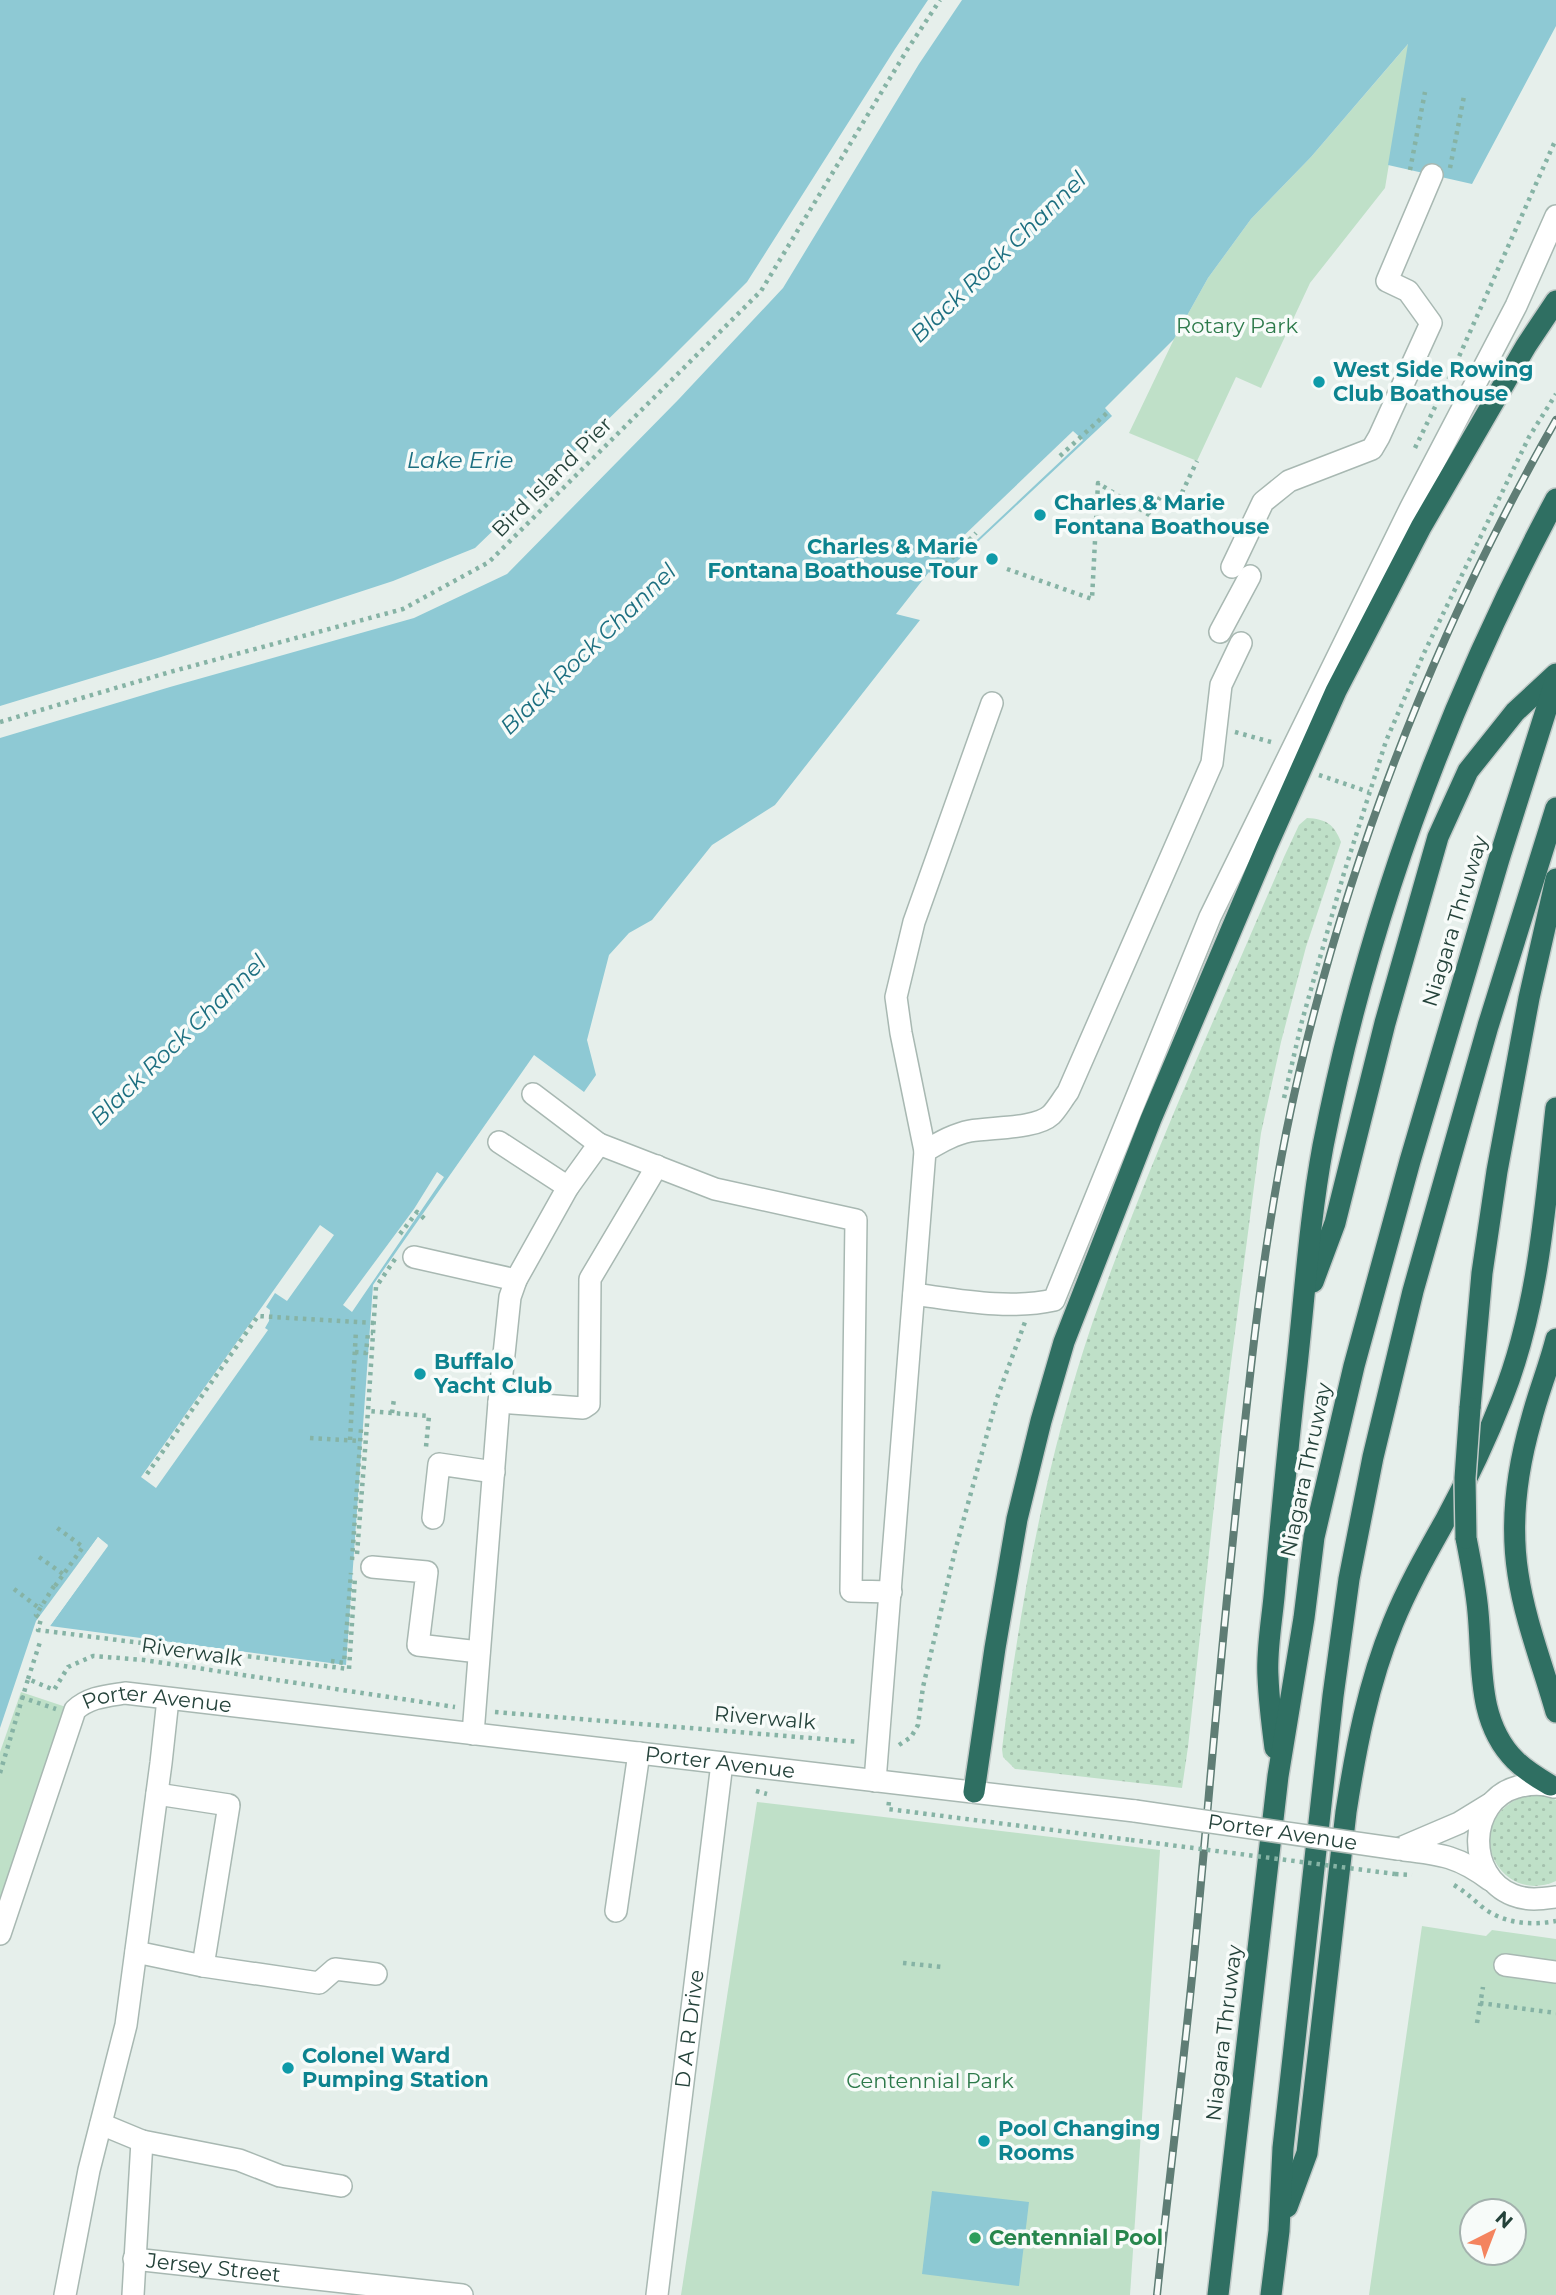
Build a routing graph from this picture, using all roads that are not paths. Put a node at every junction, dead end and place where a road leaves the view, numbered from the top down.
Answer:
1 (1440, 177) road end
2 (1556, 216) edge
3 (1556, 301) edge
4 (1556, 499) edge
5 (1220, 632) dead end
6 (1241, 643) dead end
7 (1556, 674) edge
8 (1556, 680) edge
9 (992, 703) dead end
10 (1556, 808) edge
11 (1556, 879) edge
12 (533, 1094) dead end
13 (1556, 1108) edge
14 (499, 1142) dead end
15 (599, 1144) junction
16 (925, 1151) junction
17 (657, 1166) junction
18 (568, 1187) junction
19 (414, 1257) dead end
20 (516, 1280) junction
21 (914, 1294) junction
22 (1305, 1304) junction
23 (1556, 1339) edge
24 (499, 1402) junction
25 (494, 1472) junction
26 (433, 1518) dead end
27 (372, 1567) dead end
28 (891, 1592) junction
29 (480, 1652) junction
30 (168, 1699) junction
31 (1556, 1712) edge
32 (473, 1734) junction
33 (639, 1753) junction
34 (722, 1763) junction
35 (1278, 1776) junction
36 (875, 1781) junction
37 (1553, 1786) edge
38 (974, 1792) junction
39 (157, 1794) junction
40 (1494, 1801) junction
41 (1398, 1849) junction
42 (1495, 1883) junction
43 (1555, 1897) edge
44 (616, 1911) dead end
45 (0, 1934) edge
46 (136, 1952) junction
47 (1505, 1965) dead end
48 (203, 1966) junction
49 (1556, 1972) edge
50 (376, 1974) dead end
51 (101, 2124) junction
52 (142, 2141) junction
53 (341, 2186) dead end
54 (1279, 2231) junction
55 (134, 2259) junction
56 (400, 2292) edge
57 (65, 2295) edge
58 (133, 2295) edge
59 (462, 2295) edge
60 (657, 2295) edge
61 (1218, 2295) edge
62 (1271, 2295) edge

1 - 5 street
2 - 21 street
3 - 38 highway
4 - 22 highway
6 - 16 street
7 - 22 highway
8 - 35 highway, Niagara Thruway
9 - 16 street
10 - 54 highway
11 - 37 highway, bridge
12 - 15 street
13 - 54 highway
14 - 18 street
15 - 17 street
15 - 18 street
16 - 21 street
17 - 24 street
17 - 28 street
18 - 20 street
19 - 20 street
20 - 24 street
21 - 28 street
22 - 35 highway
23 - 31 highway
24 - 25 street
25 - 26 street
25 - 29 street
27 - 29 street
28 - 36 street
29 - 32 street
30 - 32 street, Porter Avenue
30 - 39 street
30 - 45 street, Porter Avenue
32 - 33 street, Porter Avenue
33 - 34 street, Porter Avenue
33 - 44 street
34 - 36 street, Porter Avenue
34 - 60 street, D A R Drive
35 - 61 highway, Niagara Thruway
36 - 38 street, Porter Avenue
37 - 40 street
38 - 41 street, Porter Avenue, bridge
39 - 46 street
39 - 48 street
40 - 41 street
40 - 42 street
41 - 42 street, Porter Avenue
42 - 43 street, Porter Avenue
46 - 48 street
46 - 51 street
47 - 49 street
48 - 50 street
51 - 52 street
51 - 57 street
52 - 53 street
52 - 55 street
54 - 62 highway
55 - 56 street, Jersey Street
55 - 58 street
56 - 59 street, Jersey Street

